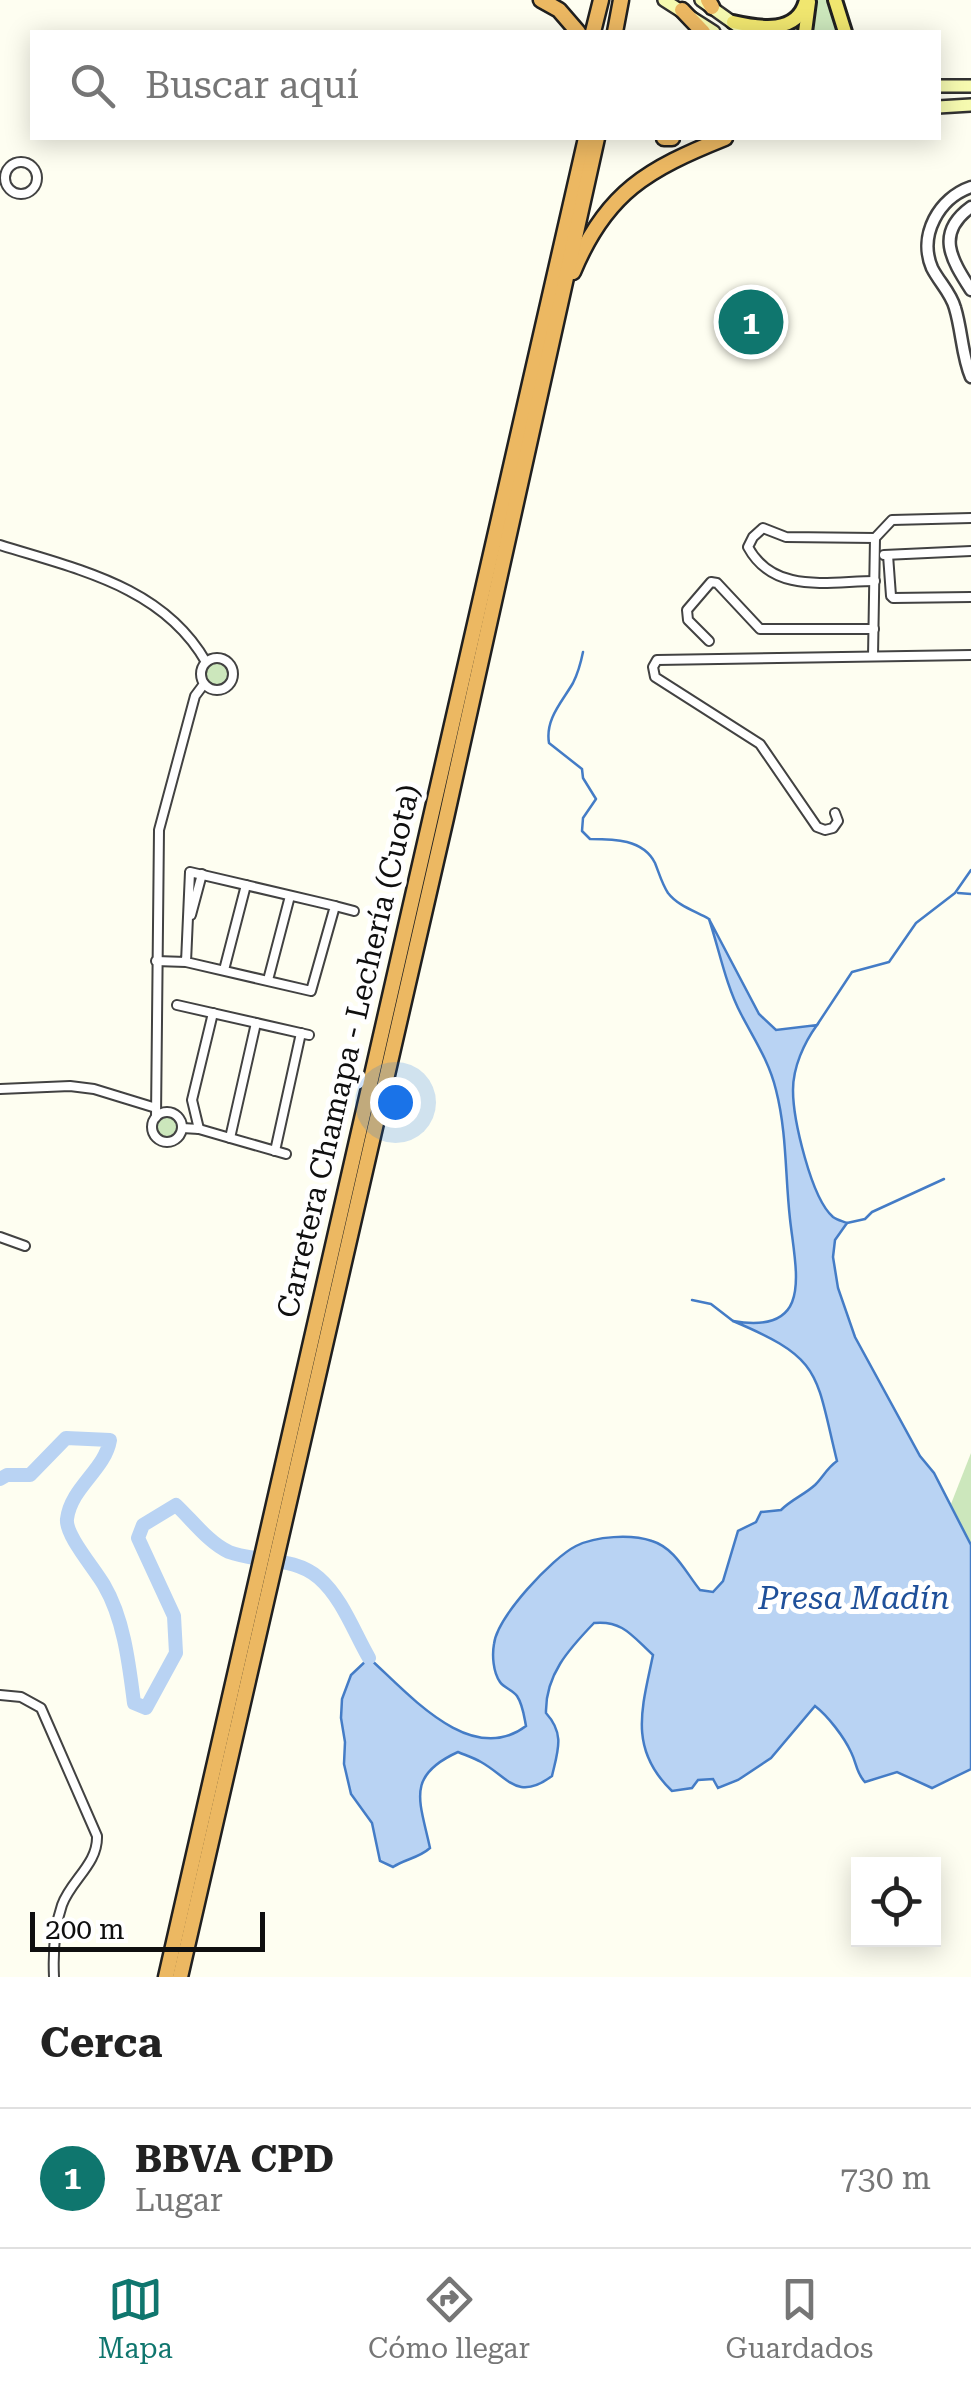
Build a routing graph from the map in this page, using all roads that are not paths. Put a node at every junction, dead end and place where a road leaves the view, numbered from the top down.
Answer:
1 (542, 0) edge
2 (601, 0) edge
3 (609, 0) edge
4 (622, 0) edge
5 (630, 0) edge
6 (664, 0) edge
7 (808, 0) edge
8 (835, 0) edge
9 (707, 2) edge
10 (682, 10) junction
11 (733, 22) junction
12 (576, 30) edge
13 (594, 30) edge
14 (604, 30) edge
15 (616, 30) edge
16 (625, 30) edge
17 (700, 30) edge
18 (711, 30) edge
19 (743, 30) edge
20 (805, 30) edge
21 (842, 30) edge
22 (941, 86) edge
23 (971, 86) edge
24 (943, 106) edge
25 (971, 107) edge
26 (576, 140) edge
27 (586, 140) edge
28 (597, 140) edge
29 (720, 140) edge
30 (2, 180) edge
31 (576, 182) junction
32 (971, 187) edge
33 (971, 206) edge
34 (971, 290) edge
35 (554, 330) junction
36 (969, 349) edge
37 (969, 372) edge
38 (971, 518) edge
39 (875, 538) junction
40 (0, 545) edge
41 (971, 551) edge
42 (875, 555) junction
43 (888, 555) junction
44 (875, 580) junction
45 (971, 597) edge
46 (874, 629) junction
47 (709, 641) dead end
48 (971, 654) edge
49 (873, 656) junction
50 (206, 662) junction
51 (204, 684) junction
52 (835, 813) dead end
53 (202, 874) junction
54 (246, 885) junction
55 (290, 896) junction
56 (335, 906) junction
57 (354, 910) dead end
58 (188, 930) junction
59 (156, 960) junction
60 (186, 962) junction
61 (224, 970) junction
62 (268, 980) junction
63 (177, 1005) dead end
64 (213, 1013) junction
65 (256, 1023) junction
66 (0, 1089) edge
67 (156, 1113) junction
68 (195, 1114) junction
69 (182, 1125) junction
70 (199, 1129) junction
71 (230, 1138) junction
72 (275, 1151) junction
73 (286, 1154) dead end
74 (0, 1237) edge
75 (26, 1246) dead end
76 (298, 1424) junction
77 (0, 1695) edge
78 (236, 1698) junction
79 (54, 1977) edge
80 (166, 1977) edge
81 (180, 1977) edge

1 - 12 highway
2 - 13 highway
3 - 14 highway
4 - 15 highway
5 - 16 highway
6 - 10 main road
7 - 11 main road
7 - 20 main road
8 - 21 main road
9 - 11 main road
10 - 17 highway
10 - 18 main road
11 - 19 main road
22 - 23 main road
24 - 25 main road
26 - 31 highway
27 - 31 highway, Carretera Chamapa - Lechería (Cuota)
28 - 35 highway, Carretera Chamapa - Lechería (Cuota)
29 - 35 highway
30 - 30 street
31 - 76 highway, Carretera Chamapa - Lechería (Cuota)
32 - 36 street
33 - 34 street
35 - 76 highway, Carretera Chamapa - Lechería (Cuota)
36 - 37 street
38 - 39 street
39 - 42 street
39 - 44 street
40 - 50 street
41 - 43 street
42 - 43 street
42 - 44 street
43 - 45 street
44 - 46 street
46 - 47 street
46 - 49 street
48 - 49 street
49 - 52 street
50 - 51 street
50 - 51 street
51 - 59 street
53 - 54 street
53 - 58 street
53 - 58 street
54 - 55 street
54 - 61 street
55 - 56 street
55 - 62 street
56 - 57 street
56 - 62 street
58 - 60 street
59 - 60 street
59 - 67 street
60 - 61 street
61 - 62 street
63 - 64 street
64 - 65 street
64 - 68 street
65 - 71 street
65 - 72 street
66 - 67 street
67 - 69 street
67 - 69 street
68 - 69 street
68 - 70 street
69 - 70 street
70 - 71 street
71 - 72 street
72 - 73 street
74 - 75 street
76 - 78 highway, Carretera Chamapa - Lechería (Cuota)
77 - 79 street
78 - 80 highway, Carretera Chamapa - Lechería (Cuota)
78 - 81 highway, Carretera Chamapa - Lechería (Cuota)

